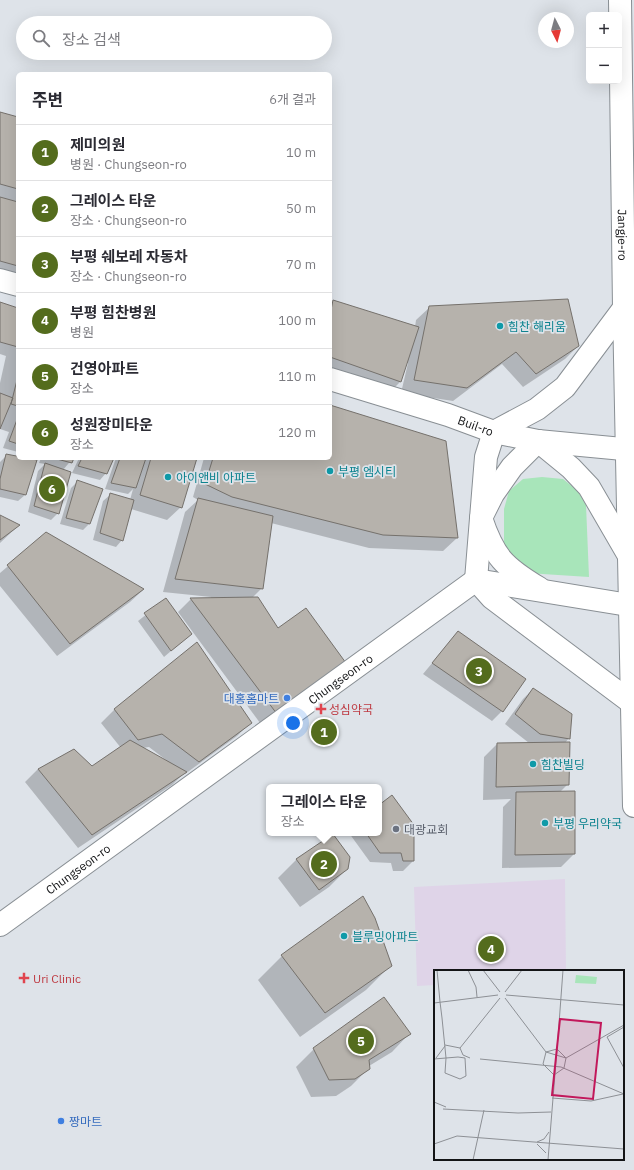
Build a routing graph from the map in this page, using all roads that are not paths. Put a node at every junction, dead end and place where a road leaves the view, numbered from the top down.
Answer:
1 (620, 0) edge
2 (0, 280) edge
3 (16, 284) edge
4 (629, 314) edge
5 (332, 381) edge
6 (494, 432) junction
7 (538, 441) junction
8 (630, 450) edge
9 (481, 518) junction
10 (631, 552) edge
11 (476, 580) junction
12 (548, 593) junction
13 (632, 606) edge
14 (633, 703) edge
15 (634, 806) edge
16 (0, 925) edge

1 - 4 street, Jangje-ro
2 - 3 street
4 - 6 street
4 - 8 street, Jangje-ro
5 - 6 street, Buil-ro
6 - 7 street, Buil-ro
6 - 9 street
7 - 8 street, Buil-ro
7 - 9 street
7 - 10 street
8 - 10 street, Jangje-ro
9 - 11 street
9 - 12 street
10 - 13 street, Jangje-ro
11 - 12 street
11 - 14 street
11 - 16 street, Chungseon-ro
12 - 13 street
13 - 14 street, Jangje-ro
14 - 15 street, Jangje-ro

